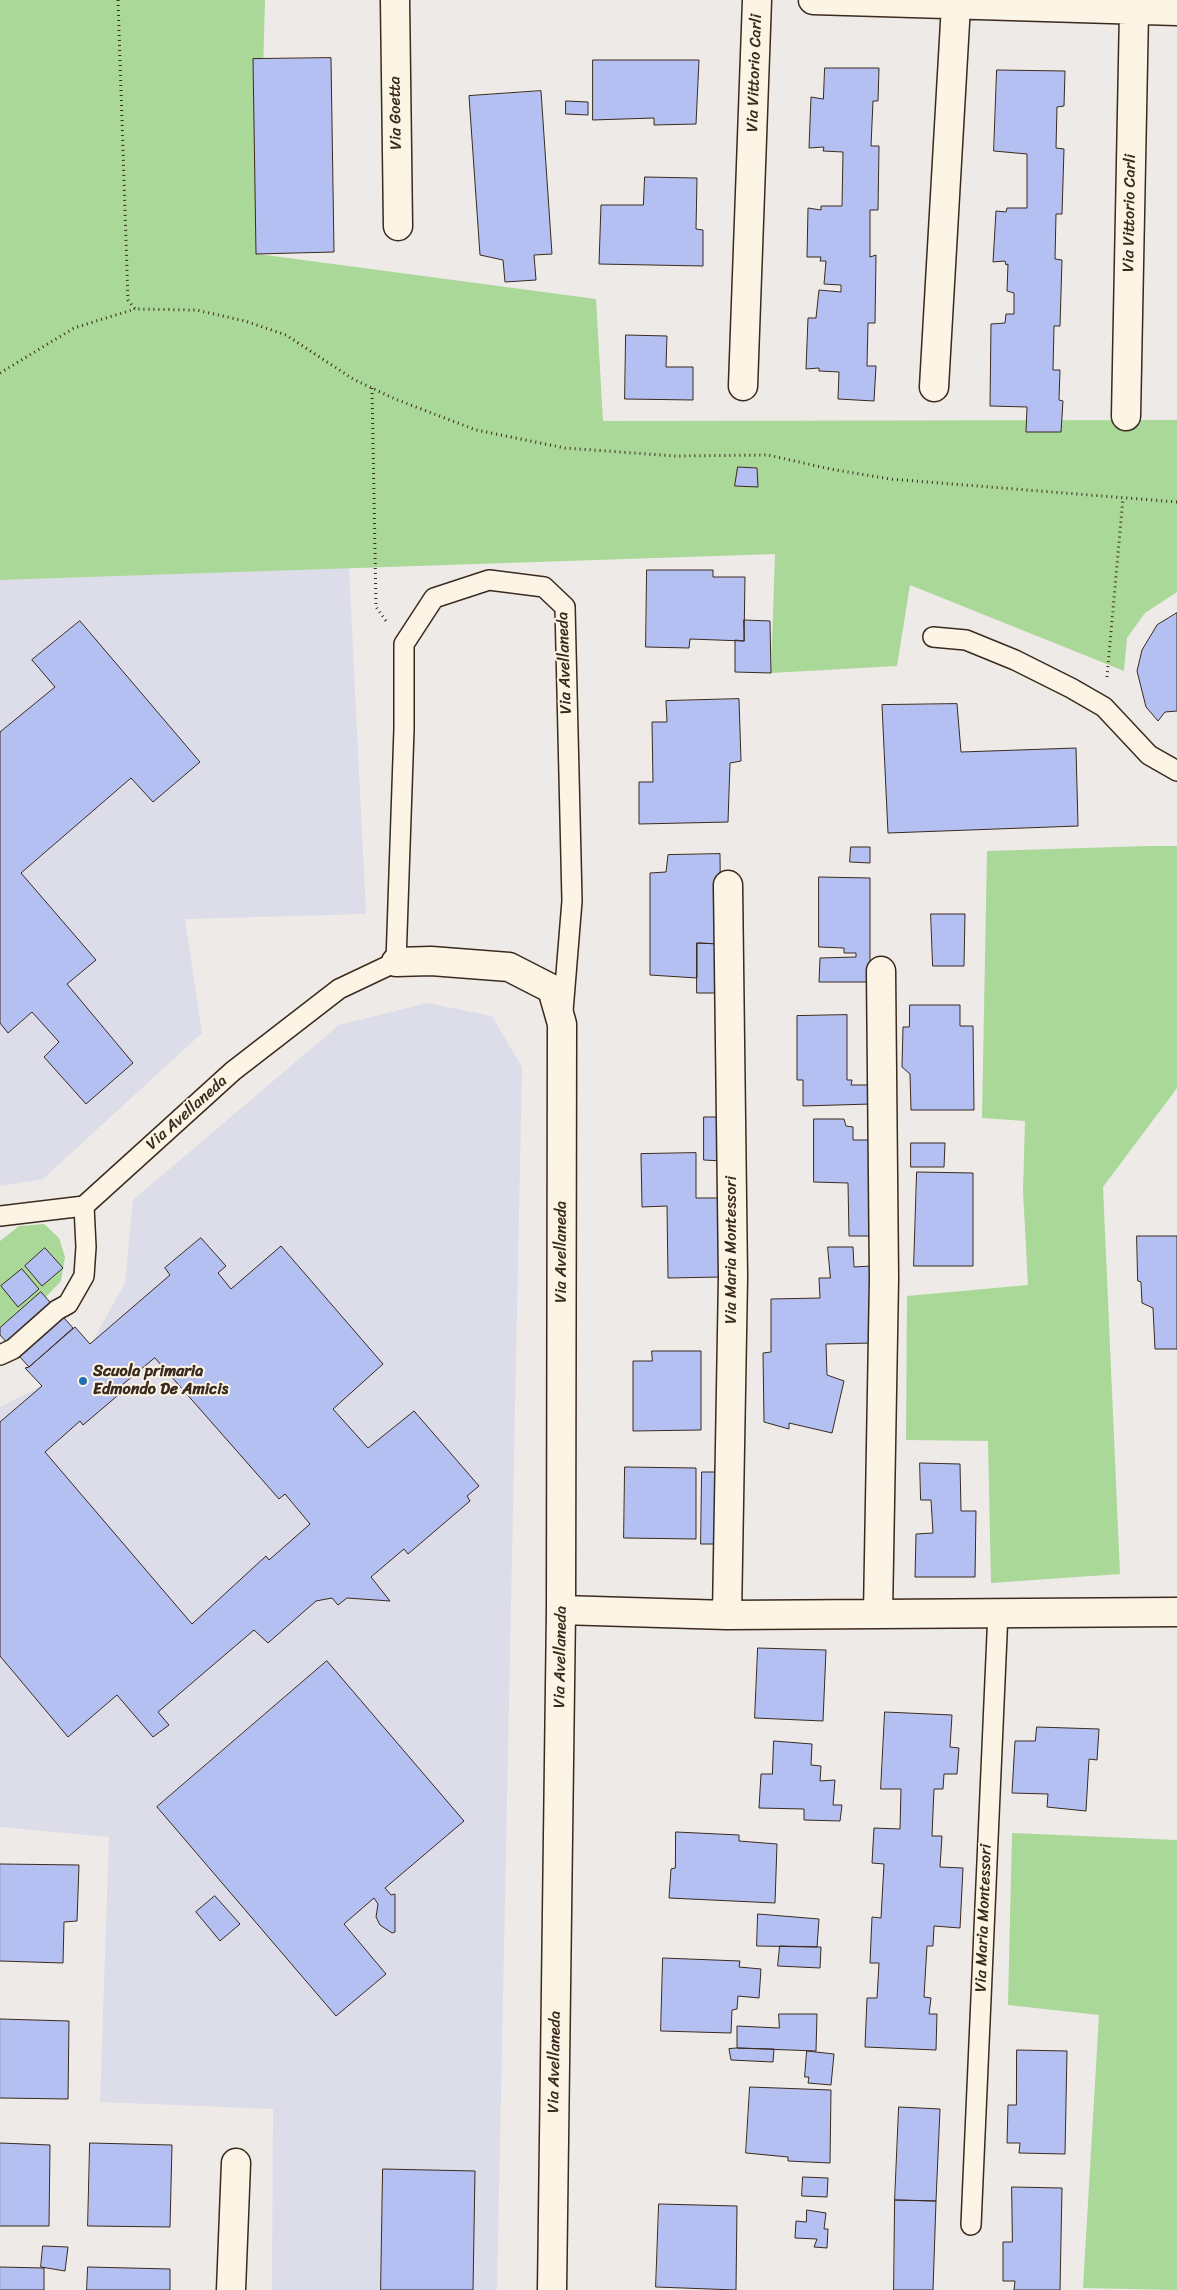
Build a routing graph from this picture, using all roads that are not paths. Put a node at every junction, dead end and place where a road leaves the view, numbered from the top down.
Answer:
1 (394, 0) edge
2 (757, 0) edge
3 (813, 0) edge
4 (956, 5) junction
5 (1134, 11) junction
6 (1177, 11) edge
7 (398, 226) dead end
8 (744, 386) dead end
9 (934, 387) dead end
10 (1126, 416) dead end
11 (933, 638) dead end
12 (1177, 771) edge
13 (728, 885) dead end
14 (396, 962) junction
15 (881, 971) dead end
16 (562, 1024) junction
17 (84, 1206) junction
18 (0, 1216) edge
19 (0, 1355) edge
20 (561, 1610) junction
21 (998, 1612) junction
22 (1177, 1612) edge
23 (878, 1613) junction
24 (727, 1615) junction
25 (236, 2163) dead end
26 (971, 2225) dead end
27 (231, 2290) edge
28 (552, 2290) edge

1 - 7 street, Via Goetta
2 - 8 street, Via Vittorio Carli
3 - 4 street
4 - 5 street
4 - 9 street
5 - 6 street
5 - 10 street, Via Vittorio Carli
11 - 12 lane
13 - 24 street, Via Maria Montessori
14 - 16 street, Via Avellaneda
14 - 16 lane, Via Avellaneda
14 - 17 lane, Via Avellaneda
15 - 23 street
16 - 20 street, Via Avellaneda
17 - 18 lane
17 - 19 lane
20 - 24 street
20 - 28 street, Via Avellaneda
21 - 22 street
21 - 23 street
21 - 26 lane, Via Maria Montessori
23 - 24 street
25 - 27 street

